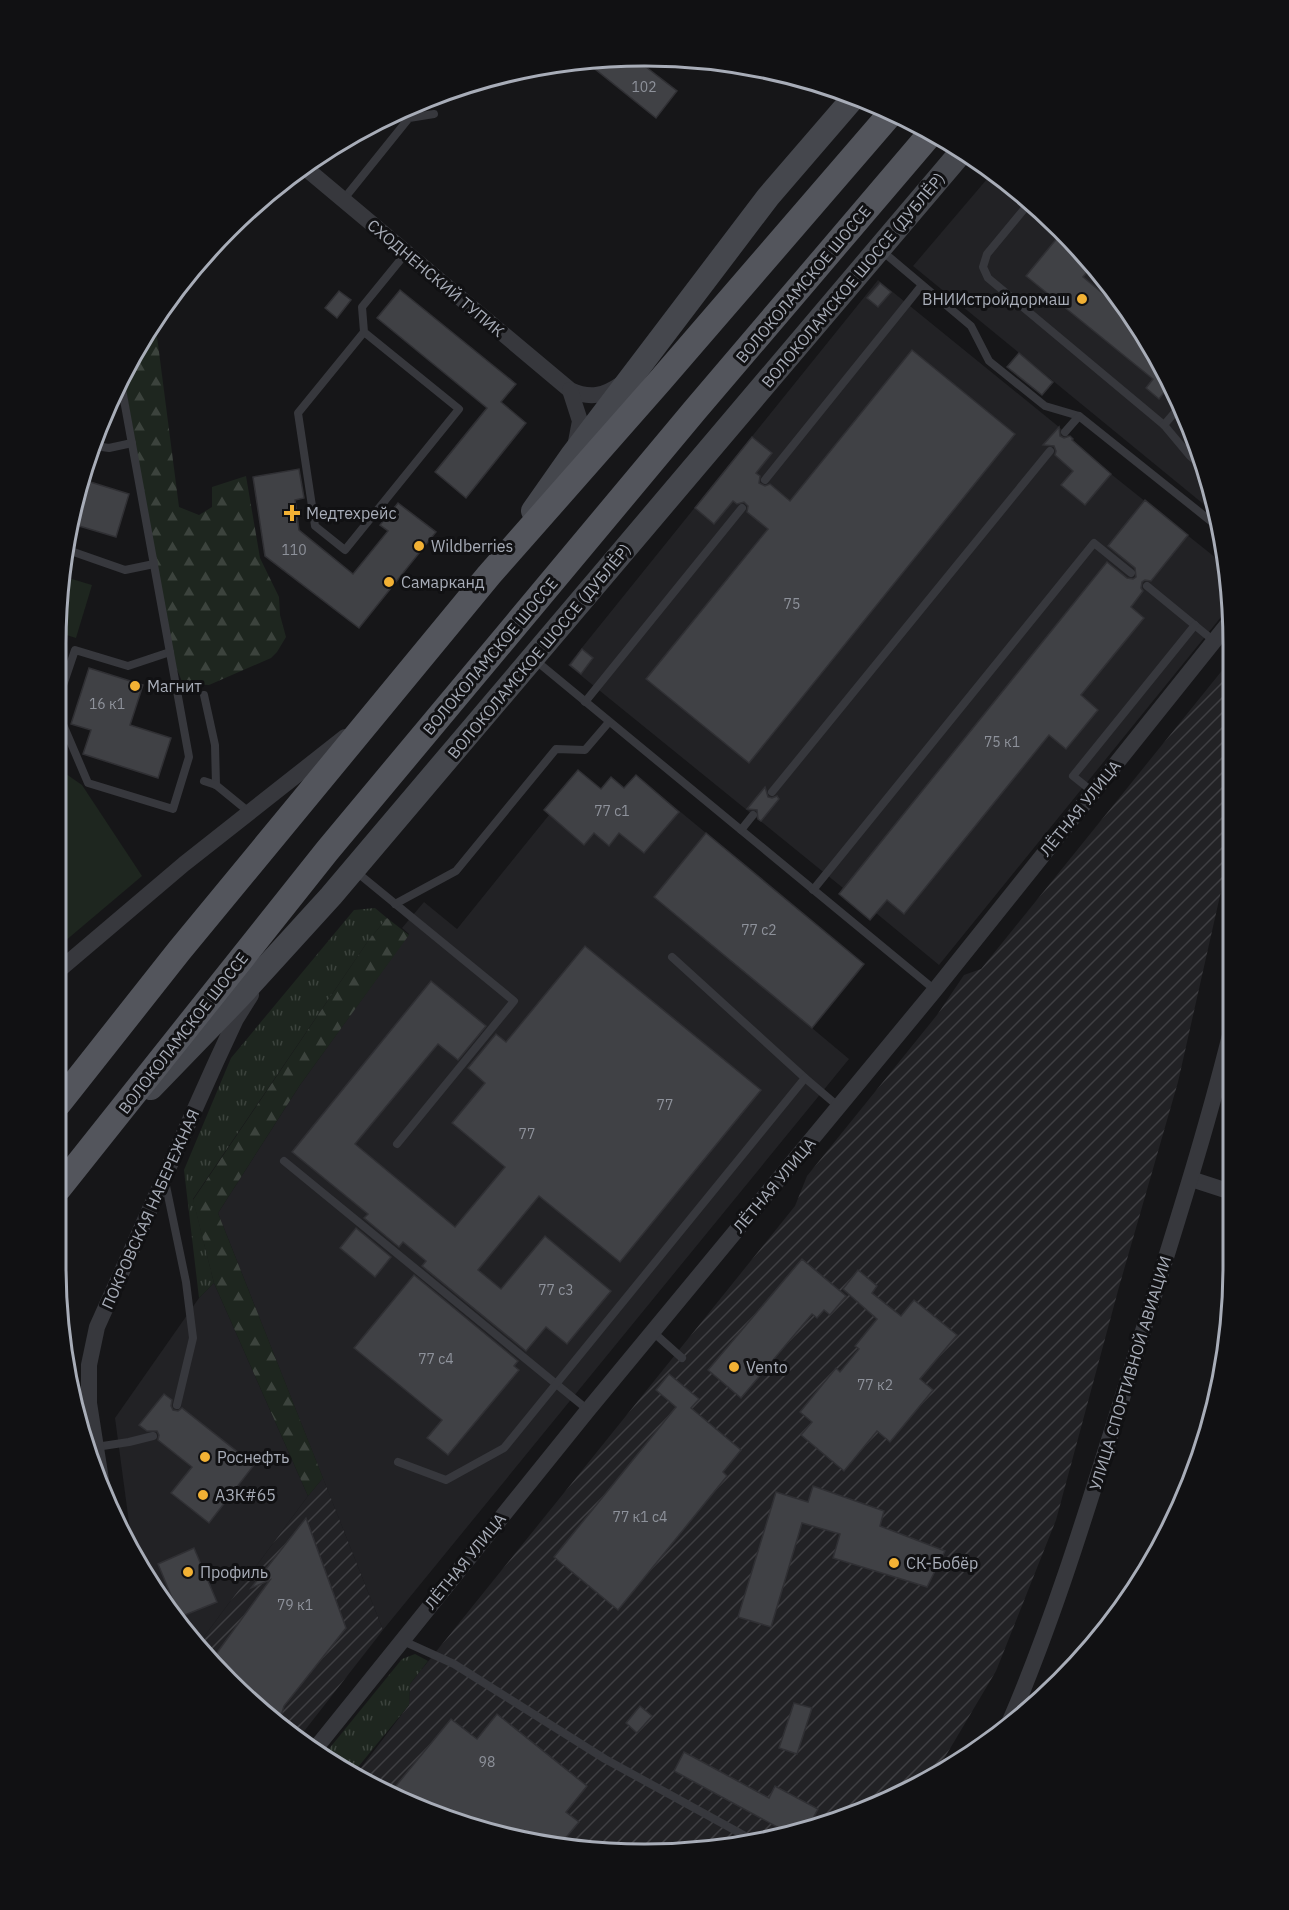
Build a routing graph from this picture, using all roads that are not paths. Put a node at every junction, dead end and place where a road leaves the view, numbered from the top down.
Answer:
1 (848, 104) edge
2 (434, 114) dead end
3 (886, 119) edge
4 (926, 140) edge
5 (957, 157) edge
6 (310, 172) edge
7 (343, 200) junction
8 (1024, 209) edge
9 (879, 248) junction
10 (406, 253) junction
11 (922, 285) junction
12 (364, 332) junction
13 (633, 375) junction
14 (570, 390) junction
15 (123, 395) edge
16 (1174, 413) edge
17 (1079, 416) junction
18 (1164, 425) junction
19 (1065, 432) dead end
20 (132, 443) junction
21 (101, 447) edge
22 (1050, 451) dead end
23 (573, 454) junction
24 (1191, 457) edge
25 (765, 480) dead end
26 (742, 508) dead end
27 (1209, 520) edge
28 (74, 552) edge
29 (154, 564) junction
30 (1131, 573) dead end
31 (489, 574) junction
32 (1147, 586) dead end
33 (1195, 625) junction
34 (1223, 630) edge
35 (1214, 640) junction
36 (170, 652) junction
37 (532, 658) junction
38 (66, 677) edge
39 (204, 695) dead end
40 (585, 702) junction
41 (376, 712) junction
42 (609, 722) junction
43 (66, 731) edge
44 (204, 781) dead end
45 (216, 784) junction
46 (772, 792) dead end
47 (1093, 792) junction
48 (249, 812) junction
49 (753, 815) dead end
50 (741, 830) junction
51 (354, 870) junction
52 (813, 890) junction
53 (395, 904) junction
54 (281, 950) junction
55 (672, 957) dead end
56 (66, 964) edge
57 (935, 990) junction
58 (1223, 1064) edge
59 (805, 1078) junction
60 (66, 1094) edge
61 (839, 1107) junction
62 (99, 1138) junction
63 (397, 1144) dead end
64 (284, 1161) dead end
65 (164, 1176) junction
66 (66, 1179) edge
67 (1191, 1179) junction
68 (1223, 1190) edge
69 (653, 1332) junction
70 (682, 1358) dead end
71 (556, 1383) junction
72 (177, 1405) dead end
73 (588, 1410) junction
74 (153, 1436) dead end
75 (96, 1447) joint
76 (398, 1462) dead end
77 (401, 1640) junction
78 (1015, 1709) edge
79 (319, 1744) edge
80 (744, 1835) edge

1 - 13 street
2 - 7 lane
3 - 31 main road
4 - 62 main road, ВОЛОКОЛАМСКОЕ ШОССЕ
5 - 9 street, ВОЛОКОЛАМСКОЕ ШОССЕ (ДУБЛЁР)
6 - 7 street, СХОДНЕНСКИЙ ТУПИК
7 - 10 street, СХОДНЕНСКИЙ ТУПИК
8 - 18 lane
9 - 11 lane
9 - 37 street, ВОЛОКОЛАМСКОЕ ШОССЕ (ДУБЛЁР)
10 - 12 lane
10 - 14 street, СХОДНЕНСКИЙ ТУПИК
11 - 17 lane
11 - 25 lane
12 - 12 lane
13 - 14 street, СХОДНЕНСКИЙ ТУПИК
13 - 23 street
14 - 23 street
15 - 20 lane
16 - 18 lane
17 - 19 lane
17 - 27 lane
18 - 24 lane
20 - 21 lane
20 - 29 lane
22 - 46 lane
23 - 31 street
26 - 40 lane
28 - 29 lane
29 - 36 lane
30 - 52 lane
31 - 41 main road
32 - 33 lane
33 - 35 lane
33 - 47 lane
34 - 35 street, ЛЁТНАЯ УЛИЦА
35 - 47 street, ЛЁТНАЯ УЛИЦА
36 - 38 lane
36 - 43 lane
37 - 40 lane
37 - 51 street, ВОЛОКОЛАМСКОЕ ШОССЕ (ДУБЛЁР)
39 - 45 lane
40 - 42 lane
41 - 48 street
41 - 60 main road
42 - 50 lane
42 - 53 lane
44 - 45 lane
45 - 48 lane
47 - 57 street, ЛЁТНАЯ УЛИЦА
48 - 56 street
49 - 50 lane
50 - 52 lane
51 - 53 lane
51 - 54 street, ВОЛОКОЛАМСКОЕ ШОССЕ (ДУБЛЁР)
52 - 57 lane
53 - 63 lane
54 - 62 street, ВОЛОКОЛАМСКОЕ ШОССЕ (ДУБЛЁР)
54 - 65 street, ПОКРОВСКАЯ НАБЕРЕЖНАЯ
55 - 59 lane
57 - 61 street, ЛЁТНАЯ УЛИЦА
58 - 67 street, УЛИЦА СПОРТИВНОЙ АВИАЦИИ
59 - 61 lane
59 - 71 lane
61 - 69 street, ЛЁТНАЯ УЛИЦА
62 - 66 main road, ВОЛОКОЛАМСКОЕ ШОССЕ
64 - 71 lane
65 - 72 lane
65 - 75 street, ПОКРОВСКАЯ НАБЕРЕЖНАЯ
67 - 68 street
67 - 78 street, УЛИЦА СПОРТИВНОЙ АВИАЦИИ
69 - 70 lane
69 - 73 street, ЛЁТНАЯ УЛИЦА
71 - 73 lane
71 - 76 lane
73 - 77 street, ЛЁТНАЯ УЛИЦА
74 - 75 lane
77 - 79 street, ЛЁТНАЯ УЛИЦА
77 - 80 lane

